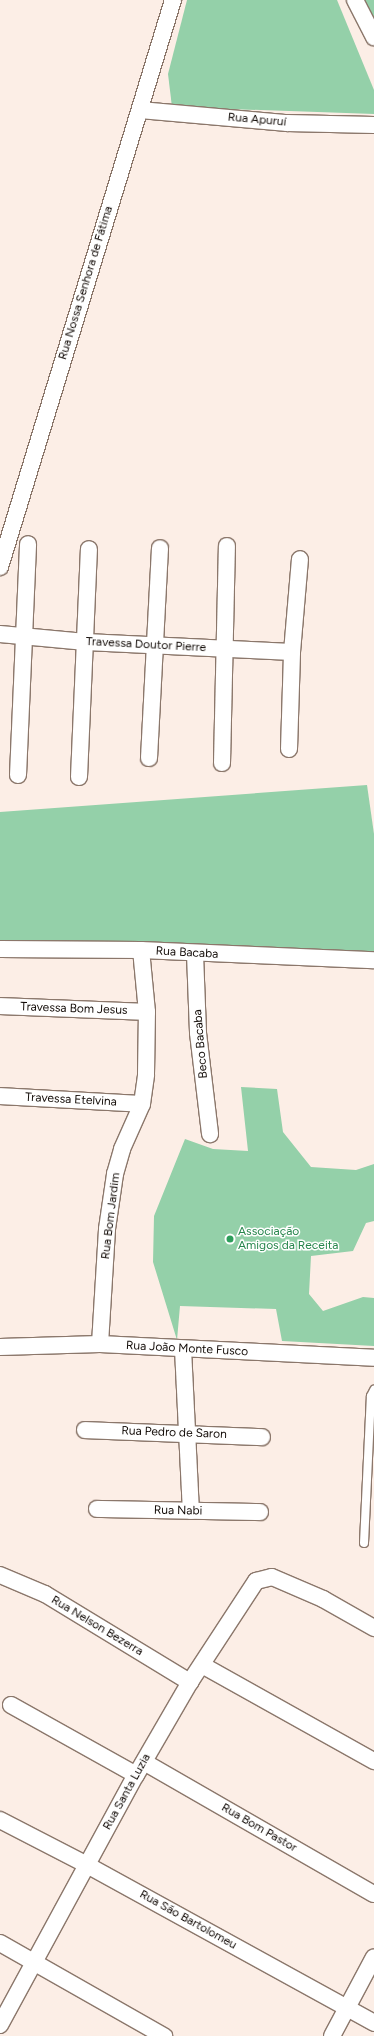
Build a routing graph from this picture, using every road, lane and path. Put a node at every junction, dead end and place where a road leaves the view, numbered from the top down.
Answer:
1 (173, 0) edge
2 (355, 0) edge
3 (374, 38) edge
4 (140, 110) junction
5 (374, 125) edge
6 (28, 544) dead end
7 (226, 546) dead end
8 (160, 548) dead end
9 (90, 549) dead end
10 (300, 559) dead end
11 (0, 566) edge
12 (0, 634) edge
13 (23, 636) junction
14 (86, 642) junction
15 (156, 645) junction
16 (223, 649) junction
17 (292, 652) junction
18 (289, 749) dead end
19 (149, 758) dead end
20 (222, 762) dead end
21 (18, 775) dead end
22 (79, 777) dead end
23 (0, 948) edge
24 (141, 950) junction
25 (195, 954) junction
26 (374, 960) edge
27 (0, 1006) edge
28 (148, 1012) junction
29 (0, 1096) edge
30 (142, 1104) junction
31 (210, 1134) dead end
32 (100, 1344) junction
33 (0, 1347) edge
34 (183, 1349) junction
35 (374, 1358) edge
36 (374, 1390) edge
37 (85, 1430) dead end
38 (186, 1433) junction
39 (262, 1437) dead end
40 (97, 1509) dead end
41 (191, 1512) junction
42 (260, 1512) dead end
43 (364, 1543) dead end
44 (0, 1575) edge
45 (374, 1628) edge
46 (202, 1665) junction
47 (190, 1682) junction
48 (11, 1705) dead end
49 (374, 1761) edge
50 (144, 1762) junction
51 (136, 1776) junction
52 (0, 1820) edge
53 (87, 1865) junction
54 (374, 1894) edge
55 (0, 1943) edge
56 (374, 1957) edge
57 (36, 1962) junction
58 (347, 2008) junction
59 (374, 2023) edge
60 (0, 2025) edge
61 (164, 2036) edge
62 (332, 2036) edge

1 - 4 street, Rua Nossa Senhora de Fátima
2 - 3 street
4 - 5 street, Rua Apuruí
4 - 11 street, Rua Nossa Senhora de Fátima
6 - 13 street
7 - 16 street
8 - 15 street
9 - 14 street
10 - 17 street
12 - 13 street, Travessa Doutor Pierre
13 - 14 street, Travessa Doutor Pierre
13 - 21 street
14 - 15 street, Travessa Doutor Pierre
14 - 22 street
15 - 16 street, Travessa Doutor Pierre
15 - 19 street
16 - 17 street, Travessa Doutor Pierre
16 - 20 street
17 - 18 street
23 - 24 street, Rua Bacaba
24 - 25 street, Rua Bacaba
24 - 28 street, Rua Bom Jardim
25 - 26 street, Rua Bacaba
25 - 31 street, Beco Bacaba
27 - 28 street, Travessa Bom Jesus
28 - 30 street, Rua Bom Jardim
29 - 30 street, Travessa Etelvina
30 - 32 street, Rua Bom Jardim
32 - 33 street, Rua João Monte Fusco
32 - 34 street, Rua João Monte Fusco
34 - 35 street, Rua João Monte Fusco
34 - 38 street
36 - 43 lane
37 - 38 street, Rua Pedro de Saron
38 - 39 street, Rua Pedro de Saron
38 - 41 street
40 - 41 street, Rua Nabi
41 - 42 street, Rua Nabi
44 - 47 street, Rua Nelson Bezerra
45 - 46 street, Rua Santa Luzia
46 - 47 street, Rua Santa Luzia
46 - 49 street
47 - 50 street, Rua Santa Luzia
48 - 51 street
50 - 51 street, Rua Santa Luzia
50 - 54 street, Rua Bom Pastor
51 - 53 street, Rua Santa Luzia
52 - 53 street, Rua São Bartolomeu
53 - 57 street, Rua Santa Luzia
53 - 58 street, Rua São Bartolomeu
55 - 57 street
56 - 58 street
57 - 60 street, Rua Santa Luzia
57 - 61 street
58 - 59 street, Rua São Bartolomeu
58 - 62 street

